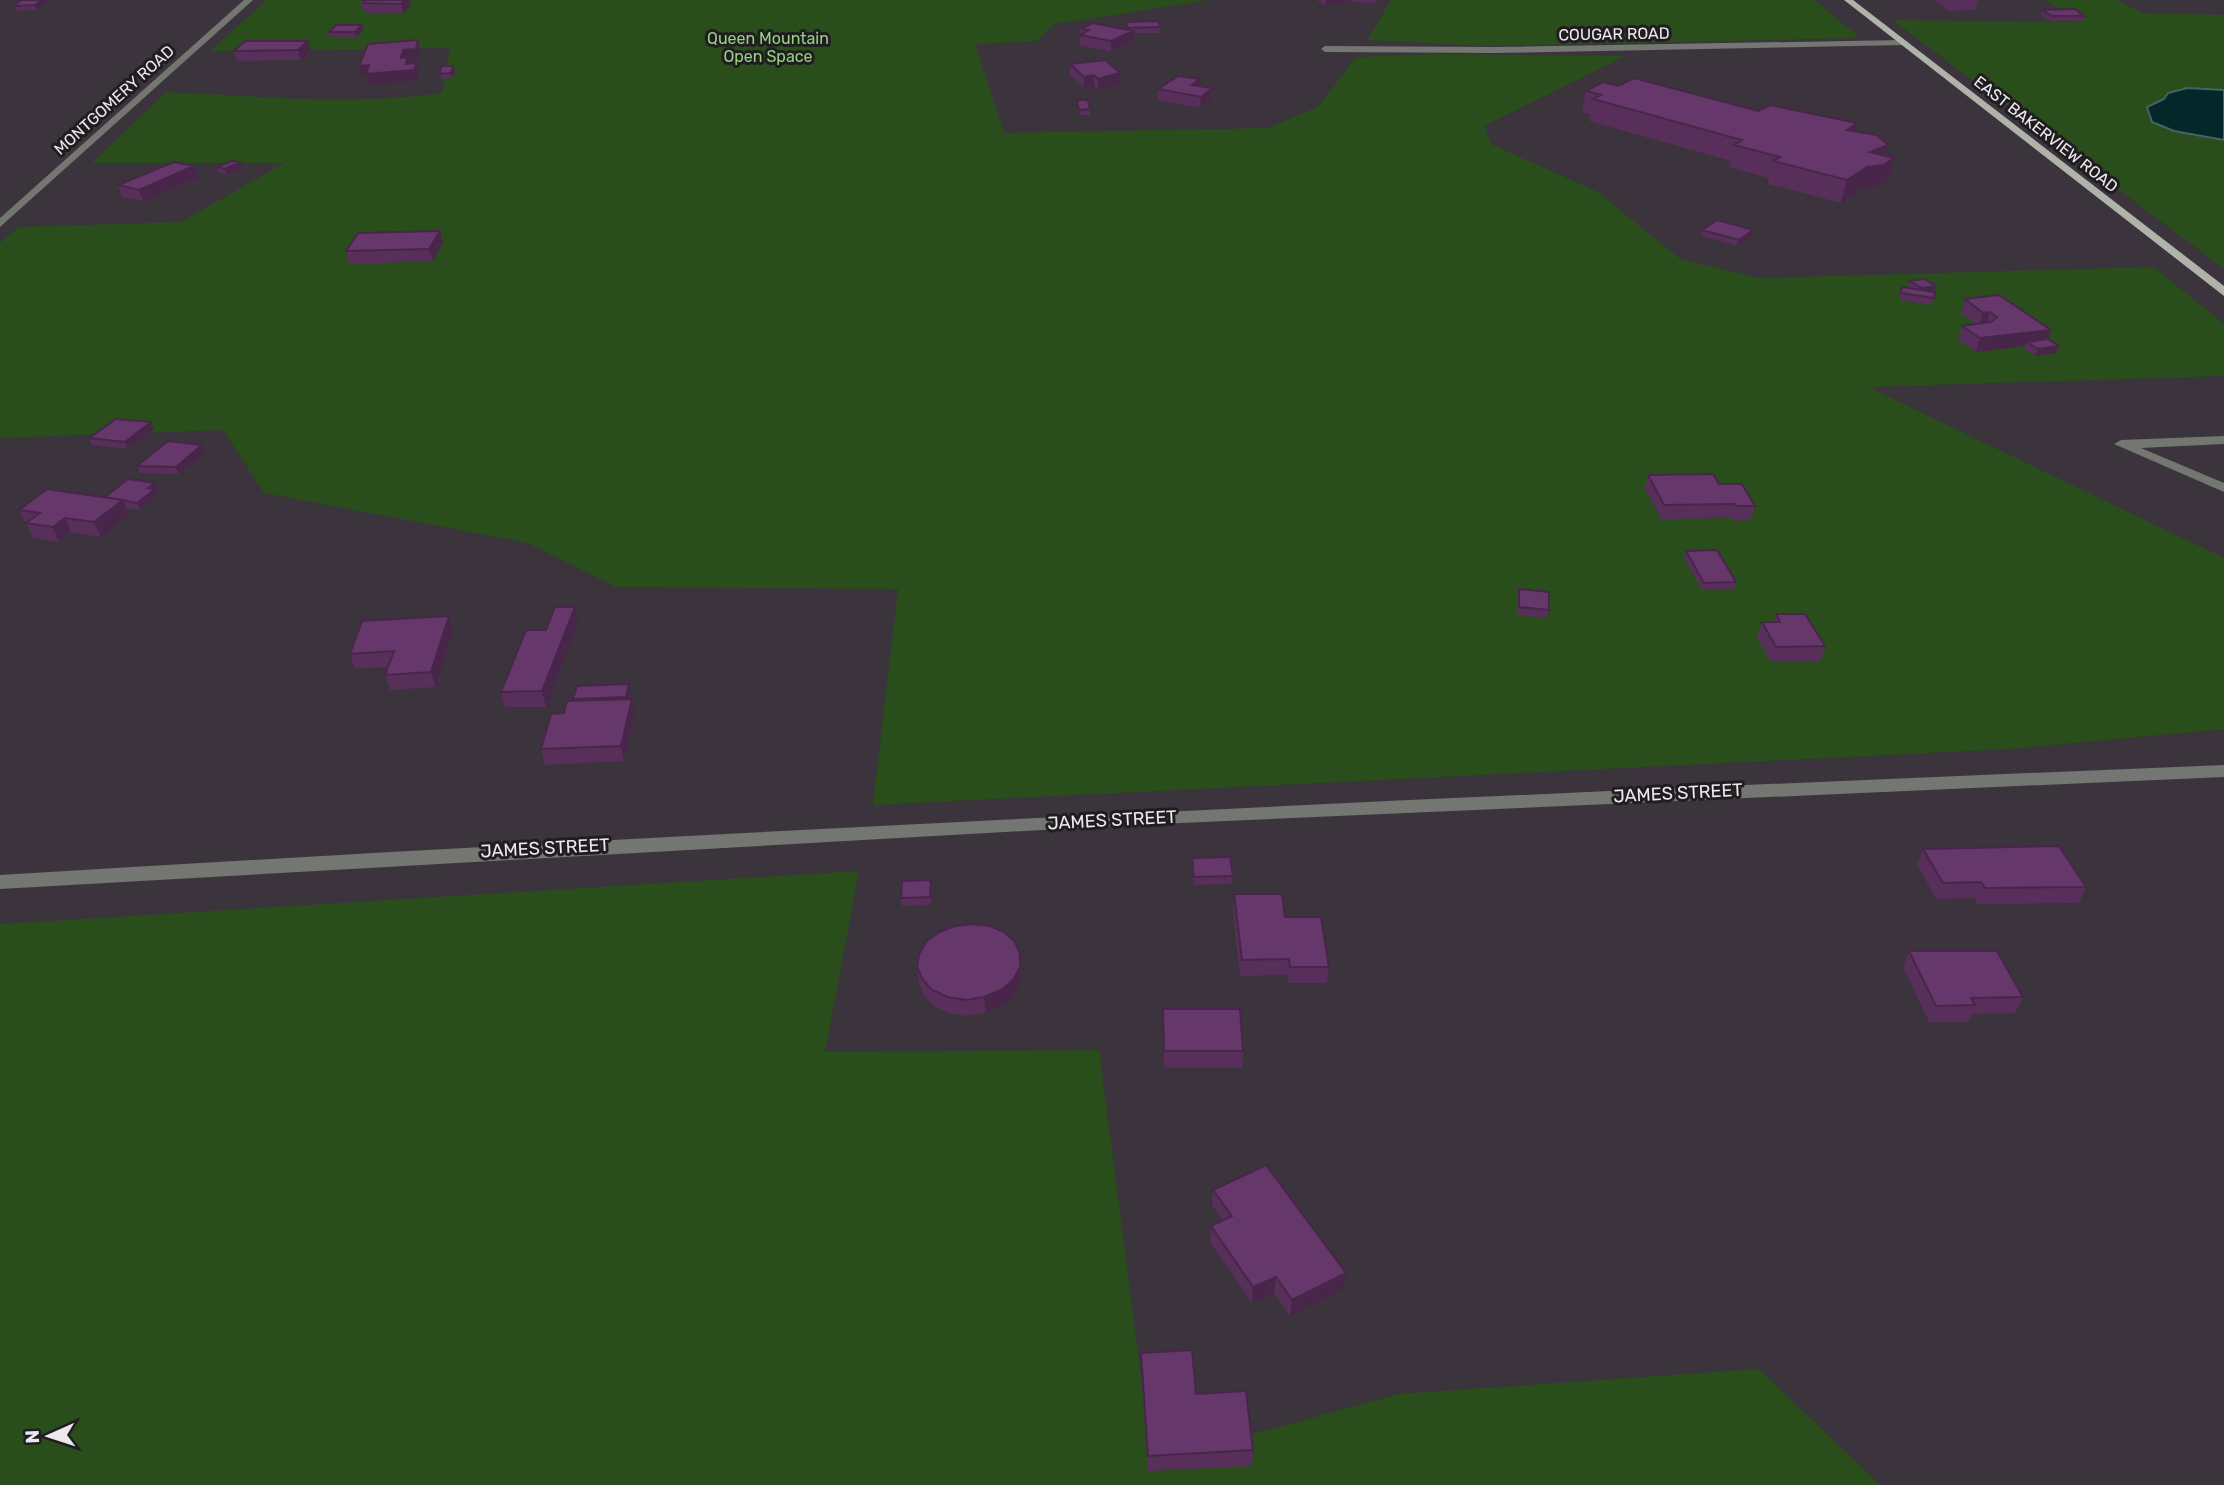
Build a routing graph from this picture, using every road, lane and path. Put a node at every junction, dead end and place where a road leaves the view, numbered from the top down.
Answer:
1 (249, 0) edge
2 (1848, 0) edge
3 (1903, 43) junction
4 (1325, 49) dead end
5 (0, 225) edge
6 (2224, 292) edge
7 (2224, 440) edge
8 (2224, 488) edge
9 (2224, 771) edge
10 (0, 882) edge

1 - 5 street, MONTGOMERY ROAD
2 - 3 main road, EAST BAKERVIEW ROAD
3 - 4 street, COUGAR ROAD
3 - 6 main road, EAST BAKERVIEW ROAD
7 - 8 street
9 - 10 street, JAMES STREET

